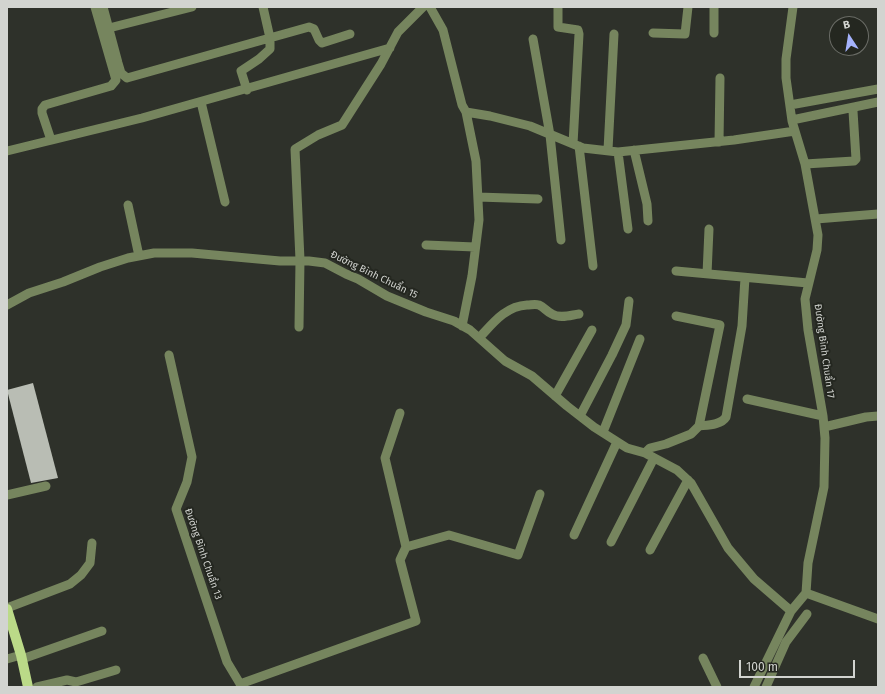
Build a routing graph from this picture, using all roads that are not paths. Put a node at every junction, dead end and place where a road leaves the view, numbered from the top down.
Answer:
1 (95, 7) edge
2 (103, 7) edge
3 (192, 7) edge
4 (263, 7) edge
5 (423, 7) edge
6 (430, 7) edge
7 (558, 7) edge
8 (688, 7) edge
9 (714, 7) edge
10 (793, 7) edge
11 (109, 28) junction
12 (653, 33) dead end
13 (714, 33) dead end
14 (350, 34) dead end
15 (614, 34) dead end
16 (270, 38) junction
17 (533, 39) dead end
18 (390, 48) junction
19 (720, 78) dead end
20 (878, 89) edge
21 (247, 90) junction
22 (201, 102) junction
23 (878, 102) edge
24 (790, 105) junction
25 (853, 111) dead end
26 (466, 112) junction
27 (792, 120) junction
28 (795, 131) junction
29 (550, 134) junction
30 (50, 140) junction
31 (719, 142) junction
32 (576, 145) junction
33 (608, 150) junction
34 (634, 150) junction
35 (7, 151) edge
36 (618, 152) junction
37 (805, 164) junction
38 (478, 196) junction
39 (538, 199) dead end
40 (225, 202) dead end
41 (128, 205) dead end
42 (878, 214) edge
43 (816, 219) junction
44 (648, 221) dead end
45 (628, 229) dead end
46 (709, 229) dead end
47 (561, 240) dead end
48 (426, 244) dead end
49 (476, 247) junction
50 (139, 256) junction
51 (300, 260) junction
52 (593, 266) dead end
53 (676, 271) dead end
54 (707, 274) junction
55 (745, 278) junction
56 (808, 283) junction
57 (629, 301) dead end
58 (7, 306) edge
59 (579, 314) dead end
60 (676, 316) dead end
61 (462, 326) junction
62 (299, 327) dead end
63 (592, 330) dead end
64 (480, 337) junction
65 (640, 339) dead end
66 (170, 355) dead end
67 (555, 396) junction
68 (747, 400) dead end
69 (400, 413) dead end
70 (580, 416) junction
71 (823, 416) junction
72 (878, 416) edge
73 (699, 426) junction
74 (824, 427) junction
75 (603, 432) junction
76 (617, 442) junction
77 (645, 453) junction
78 (654, 458) junction
79 (688, 480) junction
80 (46, 486) dead end
81 (540, 494) dead end
82 (7, 495) edge
83 (574, 535) dead end
84 (611, 542) dead end
85 (92, 543) dead end
86 (406, 547) junction
87 (650, 550) dead end
88 (806, 593) junction
89 (7, 609) edge
90 (791, 611) junction
91 (807, 614) dead end
92 (878, 619) edge
93 (102, 631) dead end
94 (21, 657) junction
95 (703, 658) dead end
96 (7, 659) edge
97 (116, 670) dead end
98 (241, 685) edge
99 (28, 687) edge
100 (37, 687) edge
101 (717, 687) edge
102 (754, 687) edge
103 (766, 687) edge

1 - 30 street
2 - 11 street
3 - 11 street
4 - 16 street
5 - 18 street
6 - 26 street
7 - 32 street
8 - 12 street
9 - 13 street
10 - 24 street, Đường Bình Chuẩn 17
11 - 16 street
14 - 16 street
15 - 33 street
16 - 21 street
17 - 29 street
18 - 21 street
18 - 51 street
19 - 31 street
20 - 24 street
21 - 22 street
22 - 30 street
22 - 40 street
23 - 27 street
24 - 27 street, Đường Bình Chuẩn 17
25 - 37 street
26 - 29 street
26 - 38 street
27 - 28 street, Đường Bình Chuẩn 17
28 - 31 street
28 - 37 street, Đường Bình Chuẩn 17
29 - 32 street
29 - 47 street
30 - 35 street
31 - 34 street
32 - 33 street
32 - 52 street
33 - 36 street
34 - 36 street
34 - 44 street
36 - 45 street
37 - 43 street, Đường Bình Chuẩn 17
38 - 39 street
38 - 49 street
41 - 50 street
42 - 43 street
43 - 56 street, Đường Bình Chuẩn 17
46 - 54 street
48 - 49 street
49 - 61 street
50 - 51 street, Đường Bình Chuẩn 15
50 - 58 street, Đường Bình Chuẩn 15
51 - 61 street, Đường Bình Chuẩn 15
51 - 62 street
53 - 54 street
54 - 55 street
55 - 56 street
55 - 73 street
56 - 71 street, Đường Bình Chuẩn 17
57 - 70 street
59 - 64 street
60 - 73 street
61 - 64 street, Đường Bình Chuẩn 15
63 - 67 street
64 - 67 street, Đường Bình Chuẩn 15
65 - 75 street
66 - 98 street, Đường Bình Chuẩn 13
67 - 70 street, Đường Bình Chuẩn 15
68 - 71 street
69 - 86 street
70 - 75 street, Đường Bình Chuẩn 15
71 - 74 street, Đường Bình Chuẩn 17
72 - 74 street
73 - 77 street
74 - 88 street, Đường Bình Chuẩn 17
75 - 76 street, Đường Bình Chuẩn 15
76 - 77 street, Đường Bình Chuẩn 15
76 - 83 street
77 - 78 street, Đường Bình Chuẩn 15
78 - 79 street, Đường Bình Chuẩn 15
78 - 84 street
79 - 87 street
79 - 90 street, Đường Bình Chuẩn 15
80 - 82 street
81 - 86 street
85 - 89 street
86 - 98 street
88 - 90 street
88 - 92 street
89 - 94 main road
90 - 102 street
91 - 103 street
93 - 94 street
94 - 96 street
94 - 99 main road
95 - 101 street
97 - 100 street

